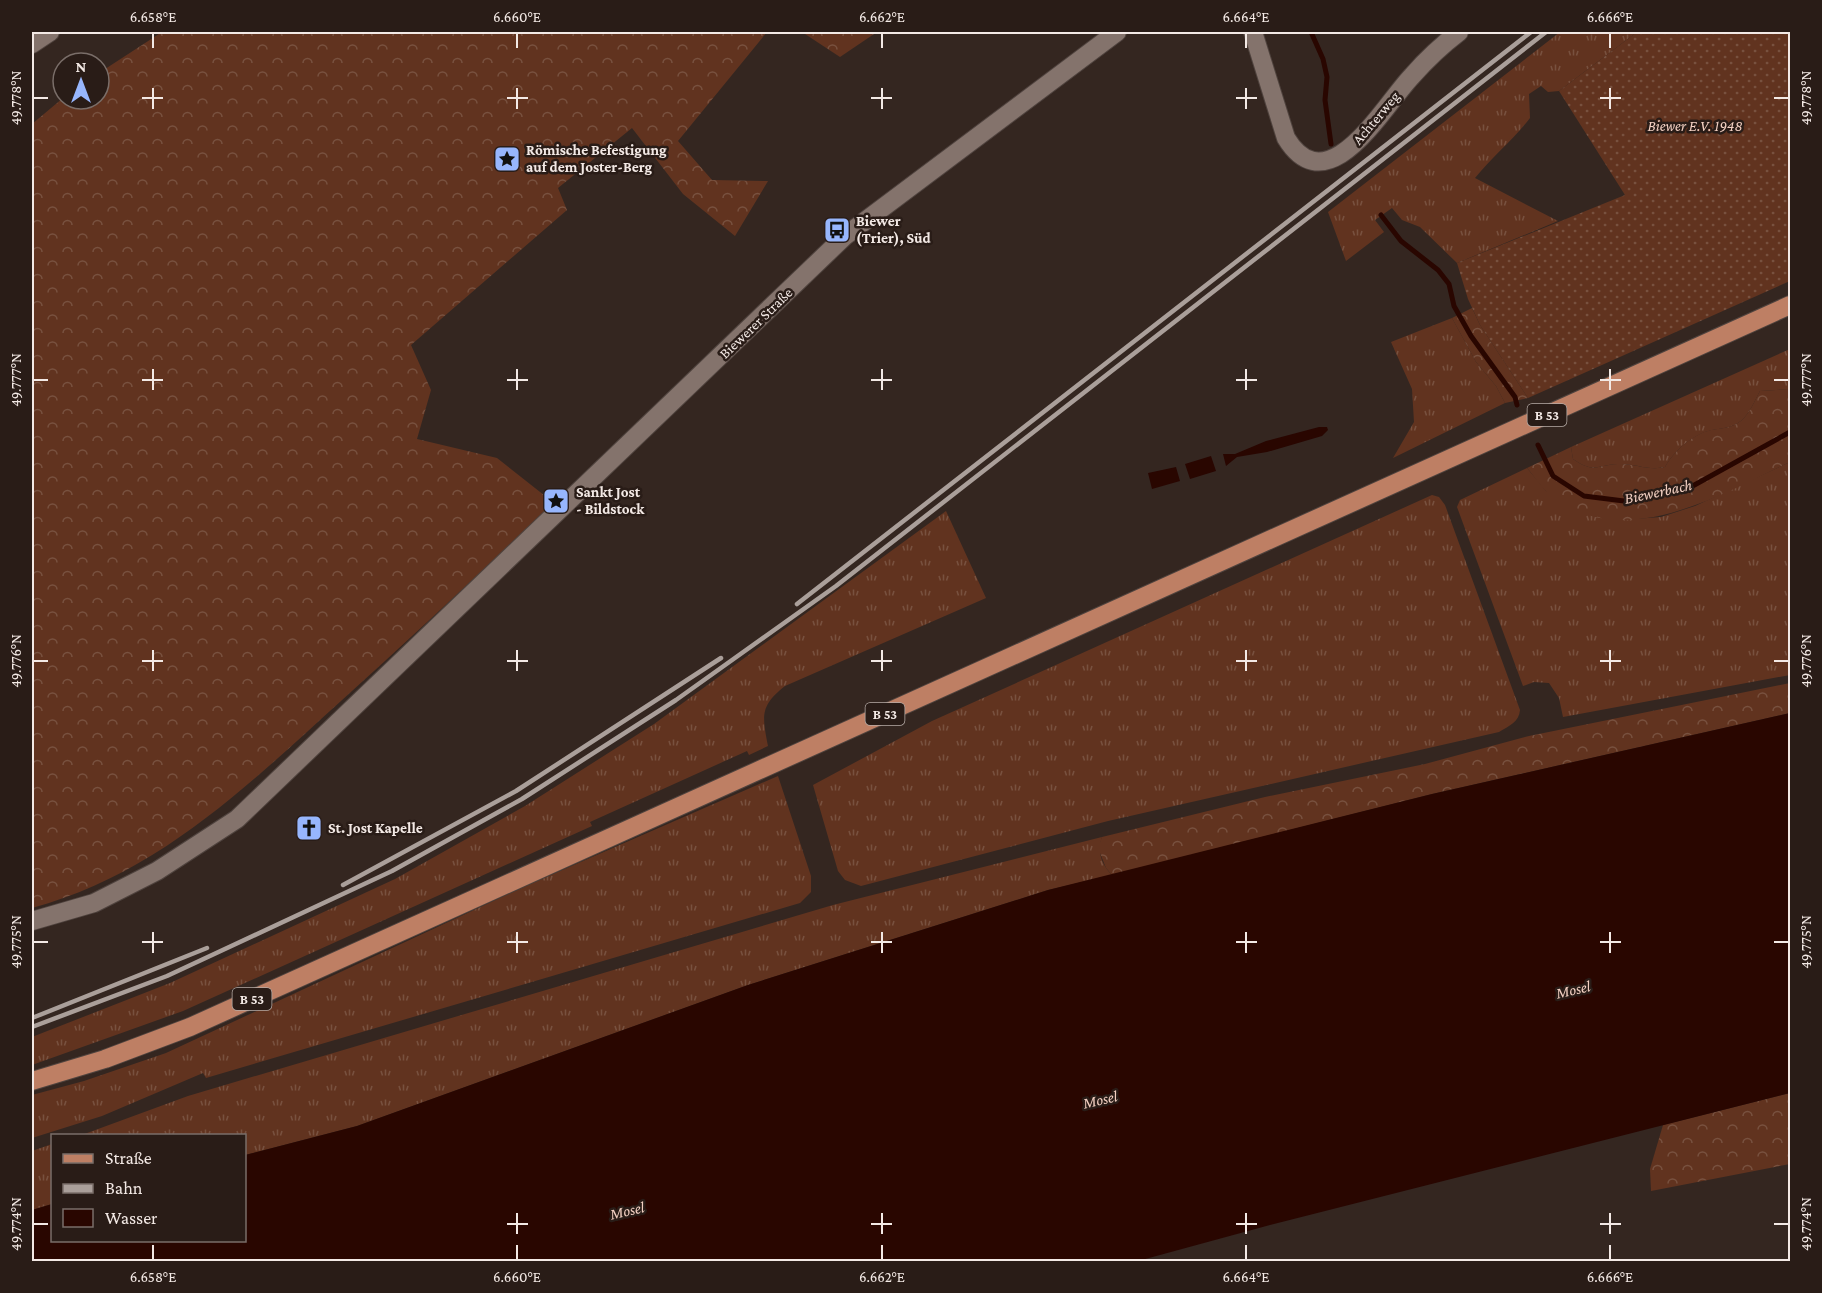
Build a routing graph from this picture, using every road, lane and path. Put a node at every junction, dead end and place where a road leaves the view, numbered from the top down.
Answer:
1 (50, 32) edge
2 (1117, 32) edge
3 (1253, 32) edge
4 (1460, 32) edge
5 (32, 44) edge
6 (1791, 305) edge
7 (32, 921) edge
8 (32, 1081) edge

1 - 5 street
2 - 7 street, Biewerer Straße
3 - 4 street, Achterweg
6 - 8 main road, B 53

